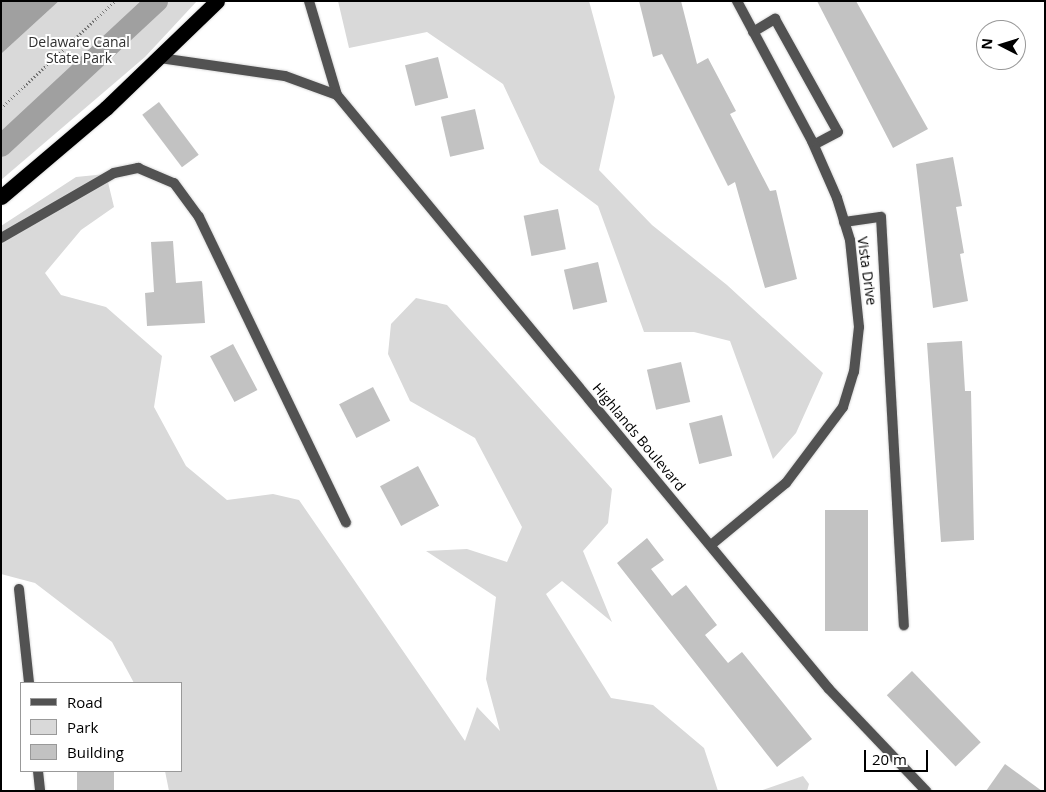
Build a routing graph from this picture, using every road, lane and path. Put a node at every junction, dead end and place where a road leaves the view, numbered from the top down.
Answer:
1 (115, 1) edge
2 (217, 1) edge
3 (309, 1) edge
4 (737, 1) edge
5 (753, 32) junction
6 (160, 58) junction
7 (338, 95) junction
8 (1, 108) edge
9 (814, 145) junction
10 (1, 197) edge
11 (844, 222) junction
12 (1, 238) edge
13 (346, 522) dead end
14 (711, 544) junction
15 (19, 589) dead end
16 (904, 626) dead end
17 (29, 682) edge
18 (38, 772) edge
19 (40, 791) edge
20 (926, 791) edge

1 - 8 path
2 - 6 highway
3 - 7 street, Highlands Boulevard
4 - 5 street, Vista Drive
5 - 9 street, Vista Drive
5 - 9 street
6 - 7 street
6 - 10 highway
7 - 14 street, Highlands Boulevard
9 - 11 street, Vista Drive
11 - 14 street, Vista Drive
11 - 16 street
12 - 13 street
14 - 20 street, Highlands Boulevard
15 - 17 street
18 - 19 street

